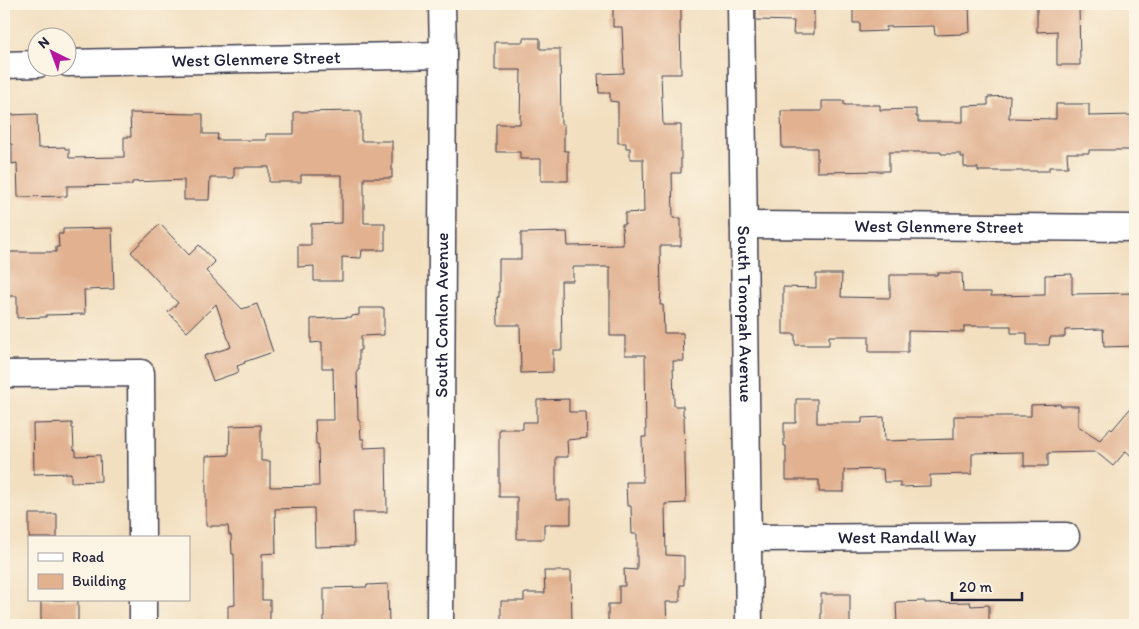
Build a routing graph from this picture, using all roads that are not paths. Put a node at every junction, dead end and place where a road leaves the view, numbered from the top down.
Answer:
1 (442, 4) edge
2 (741, 4) edge
3 (443, 55) junction
4 (78, 63) edge
5 (28, 64) edge
6 (4, 65) edge
7 (744, 225) junction
8 (1135, 228) edge
9 (4, 374) edge
10 (142, 536) edge
11 (1066, 536) dead end
12 (748, 538) junction
13 (143, 602) edge
14 (143, 625) edge
15 (440, 625) edge
16 (749, 625) edge

1 - 3 street, South Conlon Avenue
2 - 7 street, South Tonopah Avenue
3 - 4 street, West Glenmere Street
3 - 15 street, South Conlon Avenue
5 - 6 street
7 - 8 street, West Glenmere Street
7 - 12 street, South Tonopah Avenue
9 - 10 street
11 - 12 street, West Randall Way
12 - 16 street, South Tonopah Avenue
13 - 14 street

